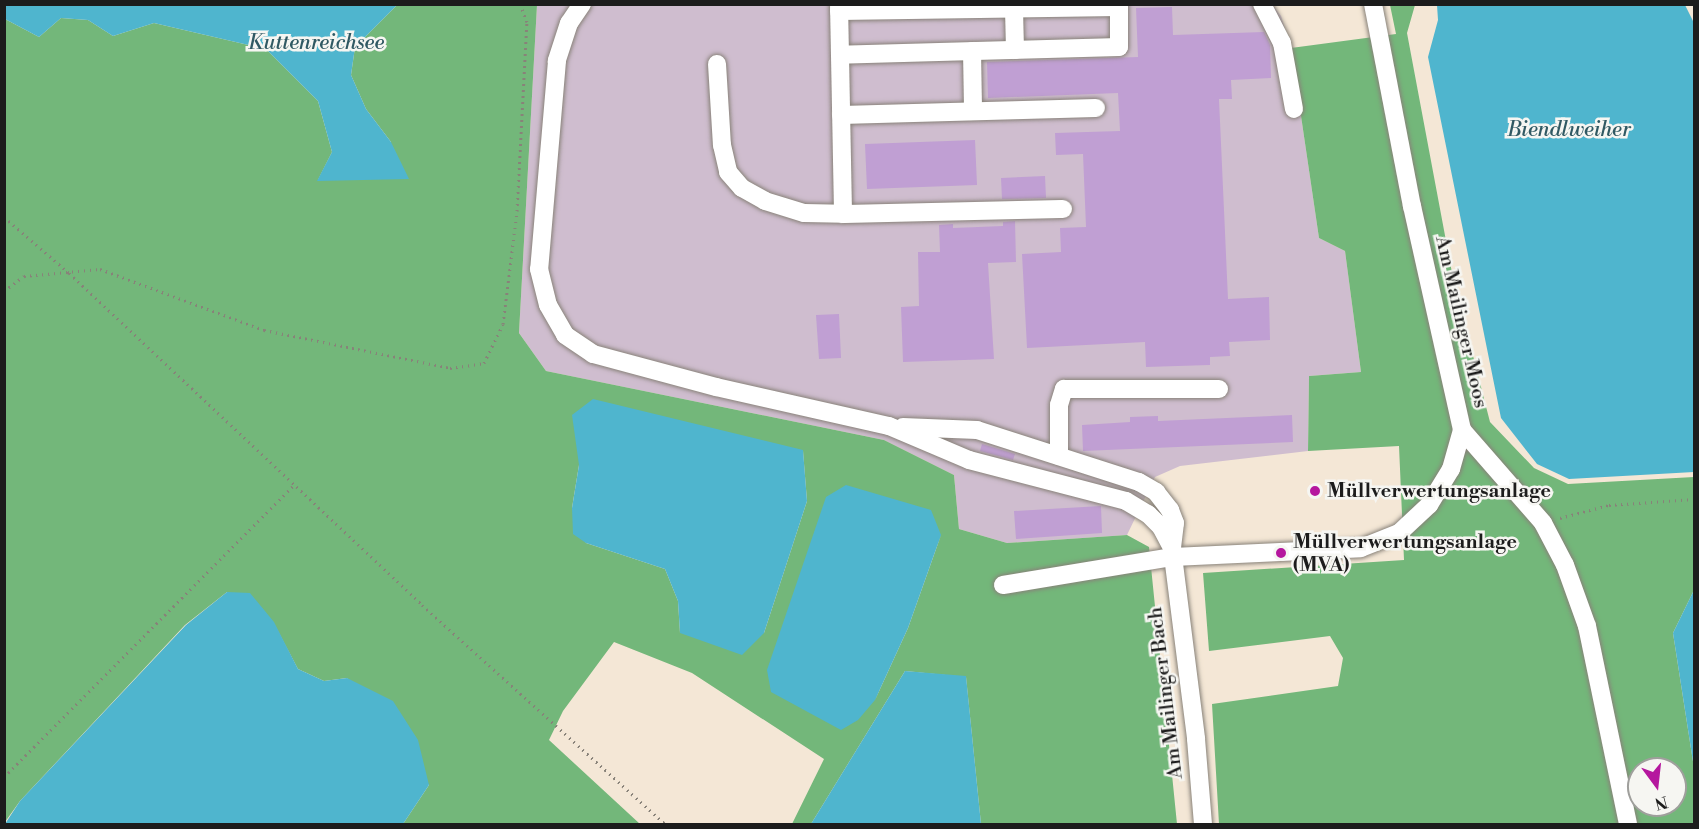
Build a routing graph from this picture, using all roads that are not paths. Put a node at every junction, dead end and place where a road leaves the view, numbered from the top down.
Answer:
1 (582, 4) edge
2 (1262, 4) edge
3 (1373, 4) edge
4 (839, 8) edge
5 (1014, 9) junction
6 (1015, 50) junction
7 (972, 51) junction
8 (840, 55) junction
9 (717, 64) dead end
10 (1096, 108) dead end
11 (1294, 109) dead end
12 (973, 111) junction
13 (841, 115) junction
14 (1063, 209) dead end
15 (843, 214) junction
16 (1220, 389) dead end
17 (889, 426) junction
18 (1462, 430) junction
19 (1059, 456) junction
20 (1172, 553) junction
21 (1003, 585) dead end
22 (1203, 825) edge
23 (1628, 825) edge

1 - 17 street
2 - 11 street
3 - 18 street, Am Mailinger Moos
4 - 5 street
4 - 8 street
5 - 6 street
5 - 6 street
6 - 7 street
7 - 8 street
7 - 12 street
8 - 13 street
9 - 15 street
10 - 12 street
12 - 13 street
13 - 15 street
14 - 15 street
16 - 19 street
17 - 19 street
17 - 20 street
18 - 20 street
18 - 23 street, Am Mailinger Moos
19 - 20 street
20 - 21 street
20 - 22 street, Am Mailinger Bach

